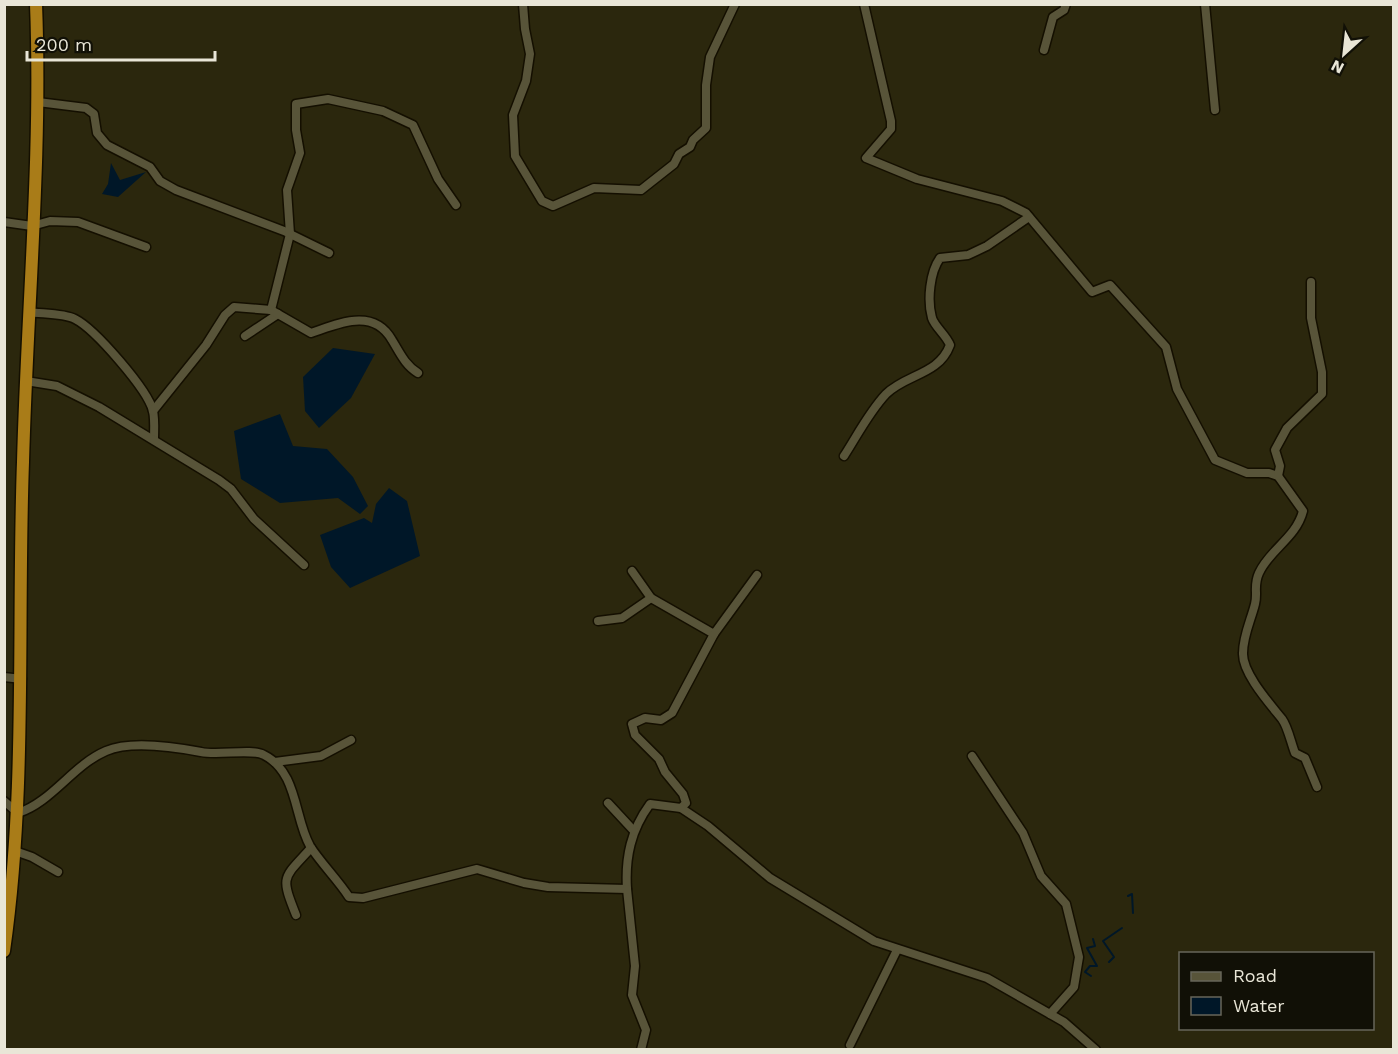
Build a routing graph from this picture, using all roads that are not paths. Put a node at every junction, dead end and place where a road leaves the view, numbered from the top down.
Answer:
1 (36, 4) edge
2 (523, 4) edge
3 (735, 4) edge
4 (864, 4) edge
5 (1066, 4) edge
6 (1205, 4) edge
7 (1044, 50) dead end
8 (38, 102) junction
9 (1215, 110) dead end
10 (456, 205) dead end
11 (1029, 217) junction
12 (4, 222) edge
13 (32, 226) junction
14 (290, 234) junction
15 (146, 247) dead end
16 (329, 253) dead end
17 (1311, 282) dead end
18 (29, 312) junction
19 (274, 312) junction
20 (244, 336) dead end
21 (418, 373) dead end
22 (26, 381) junction
23 (153, 411) junction
24 (154, 439) junction
25 (844, 456) dead end
26 (1278, 476) junction
27 (304, 566) dead end
28 (632, 571) dead end
29 (757, 575) dead end
30 (651, 598) junction
31 (598, 621) dead end
32 (714, 634) junction
33 (4, 677) edge
34 (22, 679) junction
35 (351, 740) dead end
36 (972, 756) dead end
37 (275, 762) junction
38 (1317, 787) dead end
39 (4, 801) edge
40 (608, 803) dead end
41 (681, 808) junction
42 (18, 813) junction
43 (634, 831) junction
44 (311, 848) junction
45 (15, 851) junction
46 (58, 872) dead end
47 (627, 889) junction
48 (296, 915) dead end
49 (897, 950) junction
50 (4, 951) edge
51 (1050, 1014) junction
52 (850, 1045) dead end
53 (641, 1050) edge
54 (1096, 1050) edge

1 - 8 highway
2 - 3 street
4 - 11 street
5 - 7 street
6 - 9 street
8 - 13 highway
8 - 14 street
10 - 14 street
11 - 25 street
11 - 26 street
12 - 13 street
13 - 15 street
13 - 18 highway
14 - 16 street
14 - 19 street
17 - 26 street
18 - 22 highway
18 - 23 street
19 - 20 street
19 - 21 street
19 - 23 street
22 - 24 street
22 - 34 highway
23 - 24 street
24 - 27 street
26 - 38 street
28 - 30 street
29 - 32 street
30 - 31 street
30 - 32 street
32 - 41 street
33 - 34 street
34 - 42 highway
35 - 37 street
36 - 51 street
37 - 42 street
37 - 44 street
39 - 42 street
40 - 43 street
41 - 43 street
41 - 49 street
42 - 45 highway
43 - 47 street
44 - 47 street
44 - 48 street
45 - 46 street
45 - 50 highway
47 - 53 street
49 - 51 street
49 - 52 street
51 - 54 street

